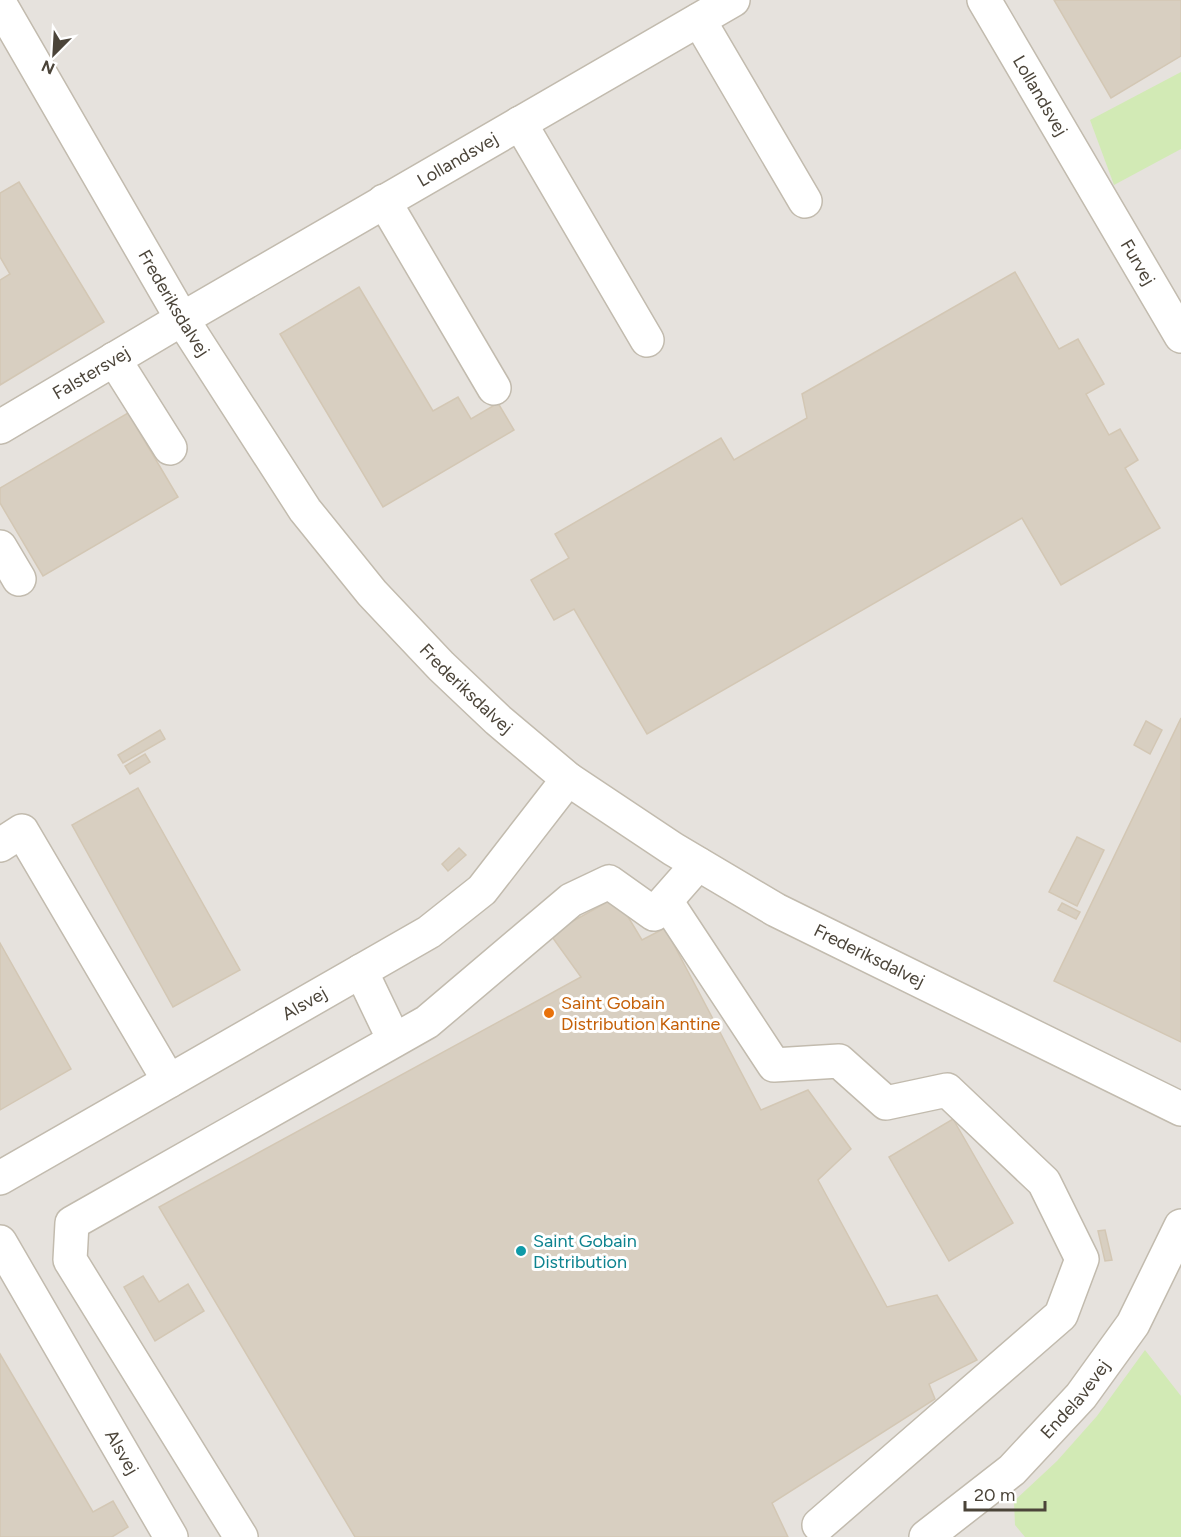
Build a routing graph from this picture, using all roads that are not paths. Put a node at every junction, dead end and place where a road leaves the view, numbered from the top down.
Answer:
1 (733, 0) edge
2 (984, 0) edge
3 (0, 4) edge
4 (699, 20) junction
5 (520, 123) junction
6 (1096, 190) joint
7 (384, 201) junction
8 (805, 201) dead end
9 (182, 319) junction
10 (1181, 336) edge
11 (647, 340) dead end
12 (114, 359) junction
13 (494, 388) dead end
14 (0, 427) edge
15 (170, 448) dead end
16 (0, 547) edge
17 (19, 579) dead end
18 (568, 779) junction
19 (0, 845) edge
20 (698, 864) junction
21 (666, 901) junction
22 (361, 971) junction
23 (394, 1041) junction
24 (169, 1081) junction
25 (1181, 1108) edge
26 (3, 1170) edge
27 (1181, 1226) edge
28 (4, 1259) edge
29 (819, 1525) dead end
30 (964, 1526) edge
31 (171, 1537) edge
32 (241, 1537) edge
33 (926, 1537) edge

1 - 4 street, Lollandsvej
2 - 6 street, Lollandsvej
3 - 9 street, Frederiksdalvej
4 - 5 street, Lollandsvej
4 - 8 street
5 - 7 street, Lollandsvej
5 - 11 street
6 - 10 street, Furvej
7 - 9 street, Lollandsvej
7 - 13 street
9 - 12 street, Falstersvej
9 - 18 street, Frederiksdalvej
12 - 14 street, Falstersvej
12 - 15 street
16 - 17 street
18 - 20 street, Frederiksdalvej
18 - 22 street, Alsvej
19 - 24 street
20 - 21 street
20 - 25 street, Frederiksdalvej
21 - 23 street
21 - 29 street
22 - 23 street
22 - 24 street, Alsvej
23 - 32 street
24 - 26 street, Alsvej
27 - 30 street, Endelavevej
28 - 31 street, Alsvej
30 - 33 street, Endelavevej

